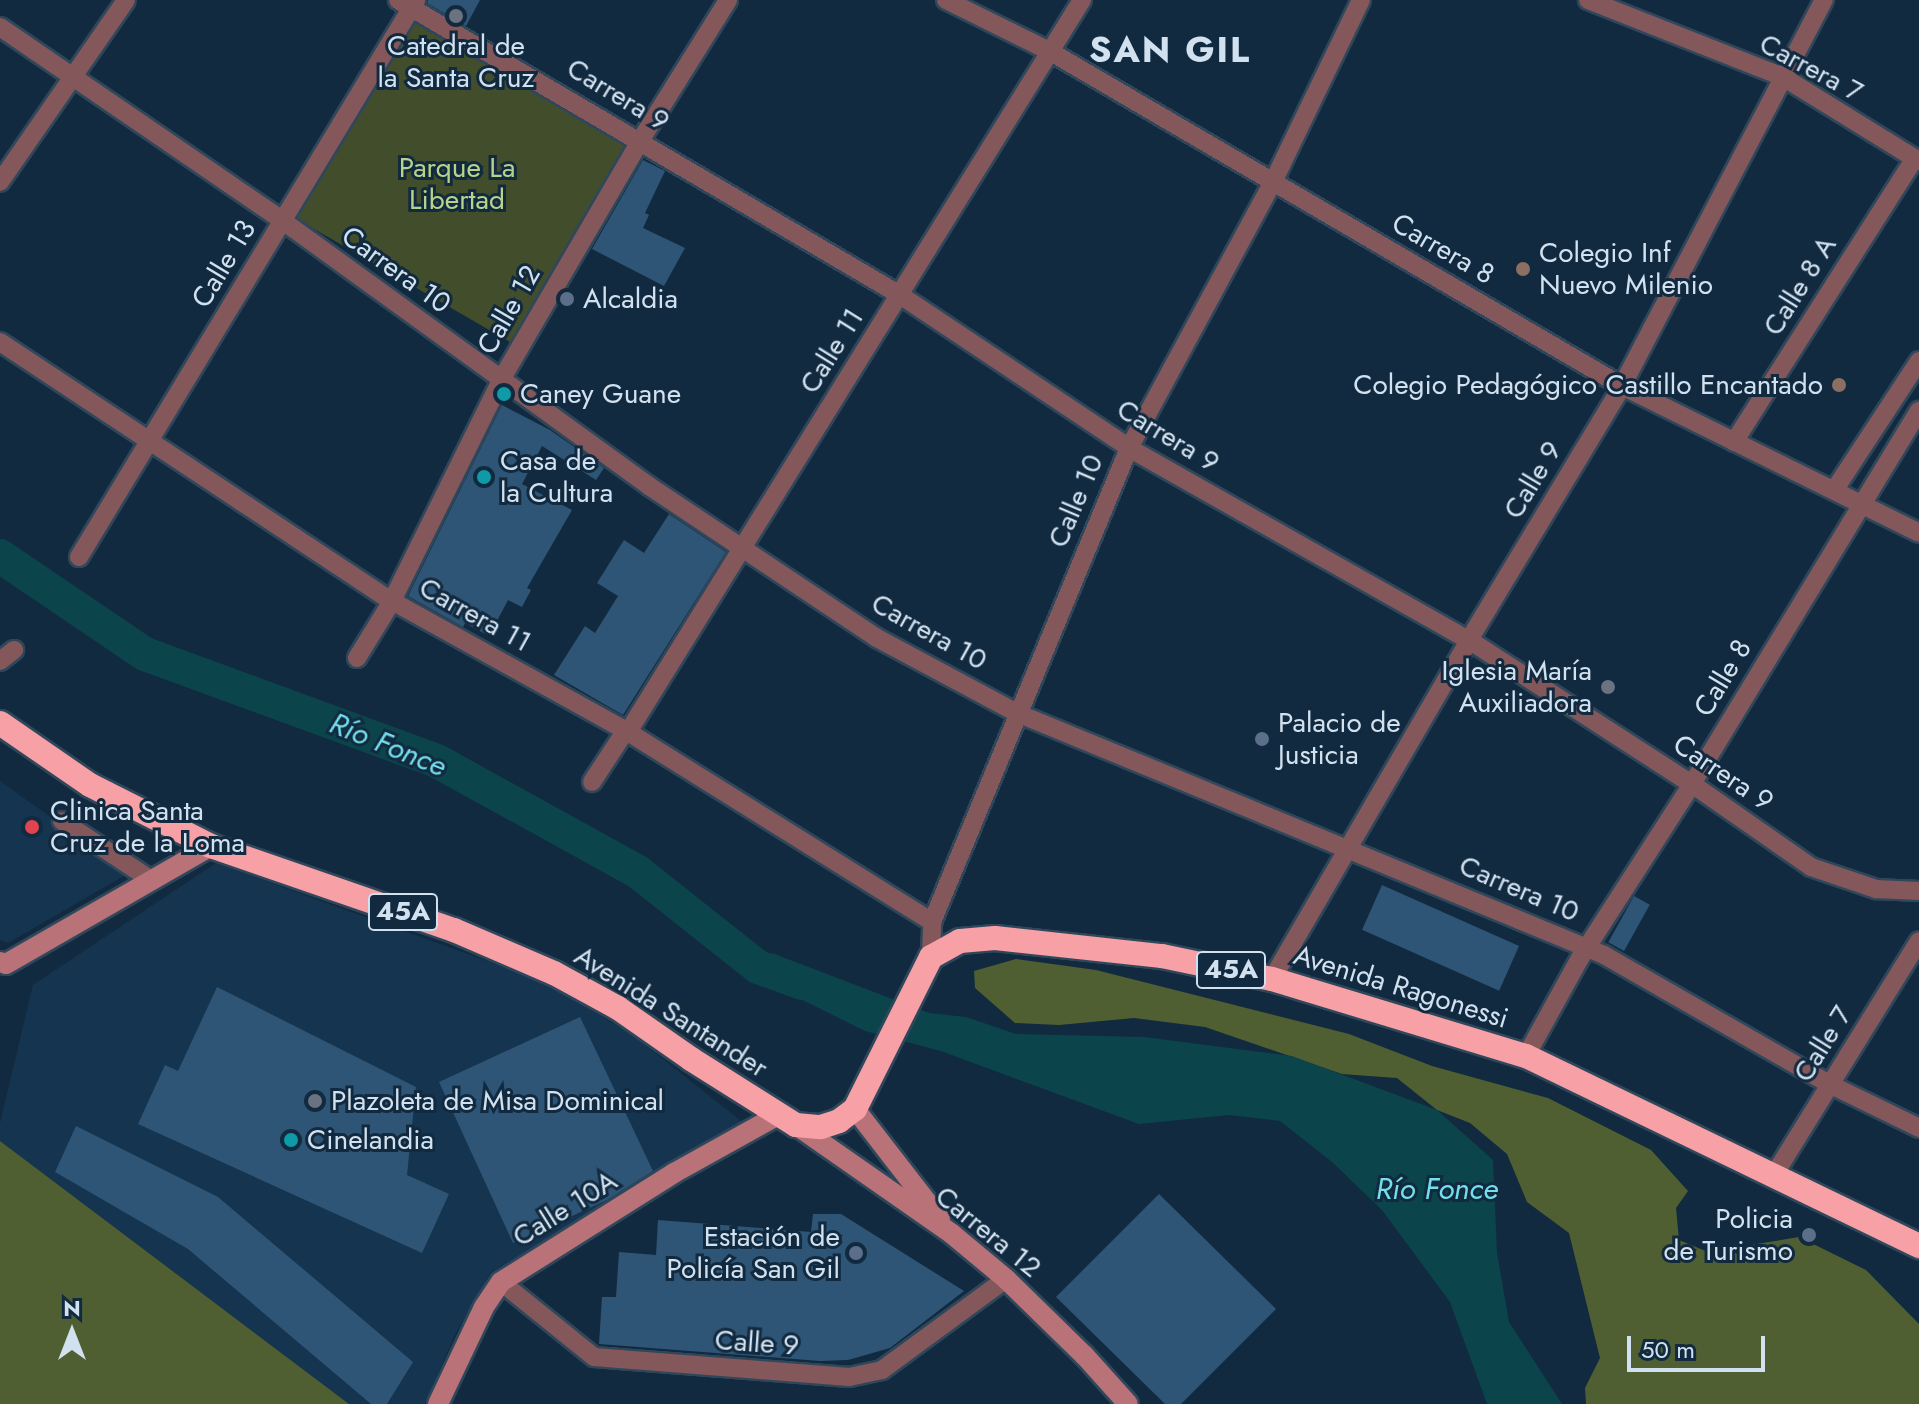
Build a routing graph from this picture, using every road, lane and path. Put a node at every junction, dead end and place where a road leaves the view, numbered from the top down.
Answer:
1 (126, 0) edge
2 (728, 0) edge
3 (946, 0) edge
4 (1082, 0) edge
5 (1361, 0) edge
6 (1588, 0) edge
7 (1824, 0) edge
8 (408, 3) edge
9 (0, 27) edge
10 (1051, 52) junction
11 (1783, 77) junction
12 (75, 78) junction
13 (640, 141) junction
14 (1917, 162) edge
15 (0, 182) edge
16 (1273, 182) junction
17 (283, 221) junction
18 (900, 295) junction
19 (0, 342) edge
20 (1919, 361) edge
21 (501, 380) junction
22 (1622, 386) junction
23 (1919, 411) edge
24 (149, 442) junction
25 (1734, 442) junction
26 (1129, 448) junction
27 (1835, 489) junction
28 (1862, 502) junction
29 (1919, 533) edge
30 (743, 547) junction
31 (79, 557) dead end
32 (392, 601) junction
33 (1469, 640) junction
34 (357, 658) dead end
35 (1017, 713) junction
36 (0, 723) edge
37 (627, 731) junction
38 (592, 782) dead end
39 (1692, 784) junction
40 (62, 821) dead end
41 (211, 846) junction
42 (1347, 847) junction
43 (151, 880) junction
44 (1919, 891) edge
45 (932, 922) junction
46 (1919, 941) edge
47 (1589, 948) junction
48 (3, 963) edge
49 (926, 967) junction
50 (1272, 979) junction
51 (1526, 1056) junction
52 (1831, 1085) junction
53 (860, 1101) junction
54 (787, 1120) junction
55 (1919, 1128) edge
56 (1774, 1175) junction
57 (952, 1234) junction
58 (1919, 1246) edge
59 (1006, 1279) junction
60 (501, 1282) junction
61 (438, 1404) edge
62 (1128, 1404) edge

1 - 12 street
2 - 13 street, Calle 12
3 - 10 street, Carrera 8
4 - 10 street, Calle 11
5 - 16 street, Calle 10
6 - 11 street, Carrera 7
7 - 11 street, Calle 9
8 - 13 street, Carrera 9
8 - 17 street, Calle 13
9 - 12 street, Carrera 10
10 - 16 street, Carrera 8
10 - 18 street, Calle 11
11 - 14 street, Carrera 7
11 - 22 street, Calle 9
12 - 15 street
12 - 17 street, Carrera 10
13 - 18 street, Carrera 9
13 - 21 street, Calle 12
14 - 25 street, Calle 8 A
16 - 22 street, Carrera 8
16 - 26 street, Calle 10
17 - 21 street, Carrera 10
17 - 24 street, Calle 13
18 - 26 street, Carrera 9
18 - 30 street, Calle 11
19 - 24 street, Carrera 11
20 - 27 street
21 - 30 street, Carrera 10
21 - 32 street, Calle 12
22 - 25 street, Carrera 8
22 - 33 street, Calle 9
23 - 28 street, Calle 8
24 - 31 street, Calle 13
24 - 32 street, Carrera 11
25 - 27 street, Carrera 8
26 - 33 street, Carrera 9
26 - 35 street, Calle 10
27 - 28 street, Carrera 8
28 - 29 street, Carrera 8
28 - 39 street, Calle 8
30 - 35 street, Carrera 10
30 - 37 street, Calle 11
32 - 34 street, Calle 12
32 - 37 street, Carrera 11
33 - 39 street, Carrera 9
33 - 42 street, Calle 9
35 - 42 street, Carrera 10
35 - 45 street, Calle 10
36 - 41 highway, Avenida Santander / 45A
37 - 38 street, Calle 11
37 - 45 street, Carrera 11
39 - 44 street, Carrera 9
39 - 47 street, Calle 8
40 - 43 street
41 - 43 street
41 - 54 highway, Avenida Santander / 45A
42 - 47 street, Carrera 10
42 - 50 street, Calle 9
43 - 48 street
45 - 49 street, Calle 10
46 - 52 street, Calle 7
47 - 51 street, Calle 8
47 - 52 street, Carrera 10
49 - 50 highway, Avenida Ragonessi / 45A
49 - 53 highway
50 - 51 highway, Avenida Ragonessi / 45A
51 - 56 highway, Avenida Ragonessi / 45A
52 - 55 street, Carrera 10
52 - 56 street, Calle 7
53 - 54 highway
53 - 57 street
54 - 57 street, Carrera 12
54 - 60 street, Calle 10A
56 - 58 highway, Avenida Ragonessi / 45A
57 - 59 street, Carrera 12
59 - 60 street, Calle 9
59 - 62 street, Carrera 12
60 - 61 street, Calle 10A

